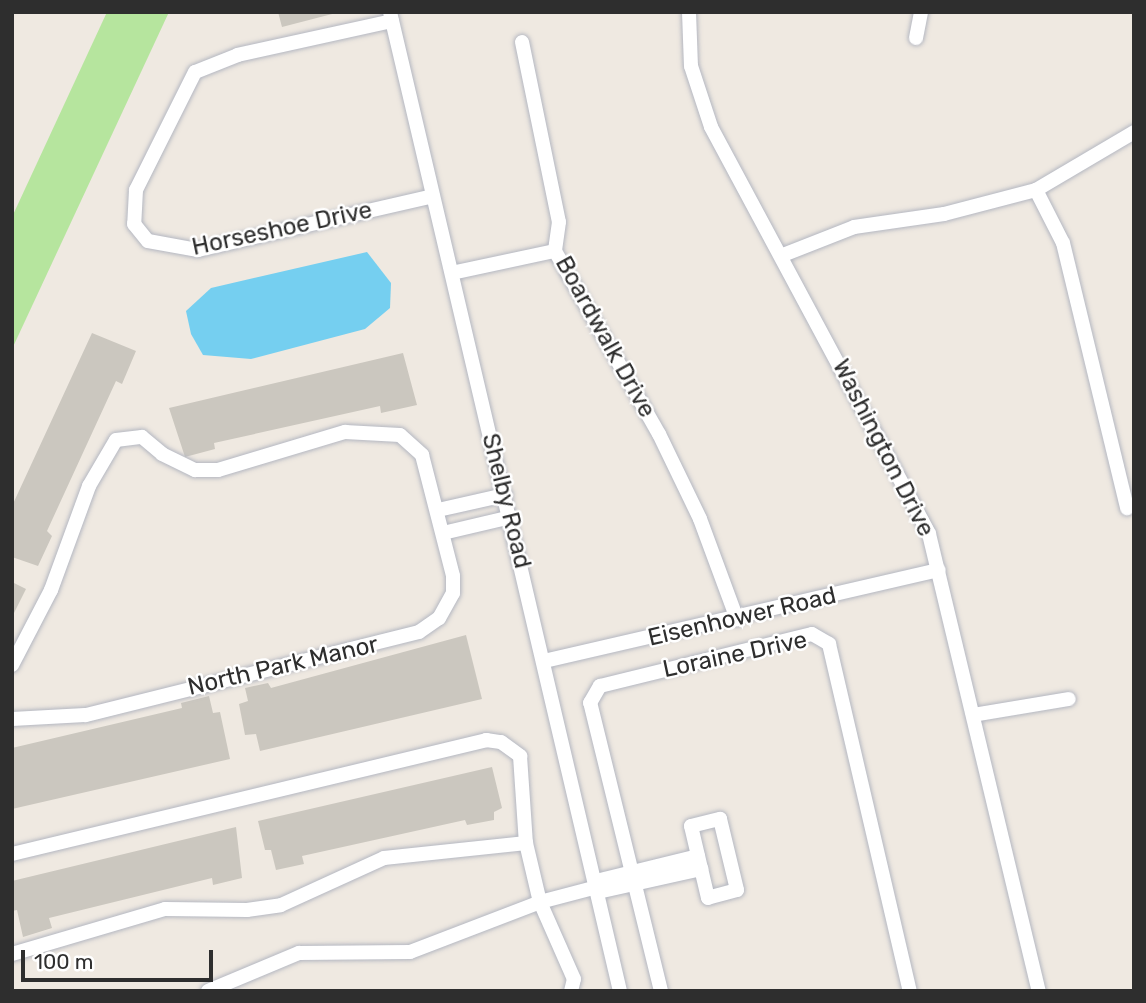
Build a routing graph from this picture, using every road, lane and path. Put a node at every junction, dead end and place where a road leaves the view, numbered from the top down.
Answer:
1 (689, 12) edge
2 (921, 12) edge
3 (391, 17) edge
4 (916, 38) dead end
5 (522, 42) dead end
6 (1134, 132) edge
7 (1036, 190) junction
8 (433, 196) junction
9 (555, 251) junction
10 (783, 255) junction
11 (452, 273) junction
12 (505, 495) junction
13 (1127, 508) dead end
14 (438, 510) junction
15 (511, 517) junction
16 (443, 533) junction
17 (939, 570) junction
18 (737, 619) junction
19 (544, 661) junction
20 (12, 665) edge
21 (1069, 699) dead end
22 (973, 715) junction
23 (12, 719) edge
24 (526, 843) junction
25 (12, 854) edge
26 (699, 862) junction
27 (633, 879) junction
28 (597, 887) junction
29 (540, 902) junction
30 (12, 954) edge
31 (208, 991) edge
32 (571, 991) edge
33 (620, 991) edge
34 (661, 991) edge
35 (910, 991) edge
36 (1039, 991) edge

1 - 10 street, Washington Drive
2 - 4 street
3 - 8 street, Shelby Road
3 - 8 street, Horseshoe Drive
5 - 9 street, Boardwalk Drive
6 - 7 street
7 - 10 street
7 - 13 street
8 - 11 street, Shelby Road
9 - 11 street
9 - 18 street, Boardwalk Drive
10 - 17 street, Washington Drive
11 - 12 street, Shelby Road
12 - 14 street
12 - 15 street, Shelby Road
14 - 16 street, North Park Manor
14 - 20 street, North Park Manor
15 - 16 street
15 - 19 street, Shelby Road
16 - 23 street, North Park Manor
17 - 18 street, Eisenhower Road
17 - 22 street, Washington Drive
18 - 19 street, Eisenhower Road
19 - 28 street, Shelby Road
21 - 22 street
22 - 36 street, Washington Drive
24 - 25 street
24 - 29 street
24 - 30 street
26 - 26 street
26 - 27 street
27 - 28 street
27 - 34 street, Loraine Drive
27 - 35 street, Loraine Drive
28 - 29 street
28 - 33 street, Shelby Road
29 - 31 street
29 - 32 street

